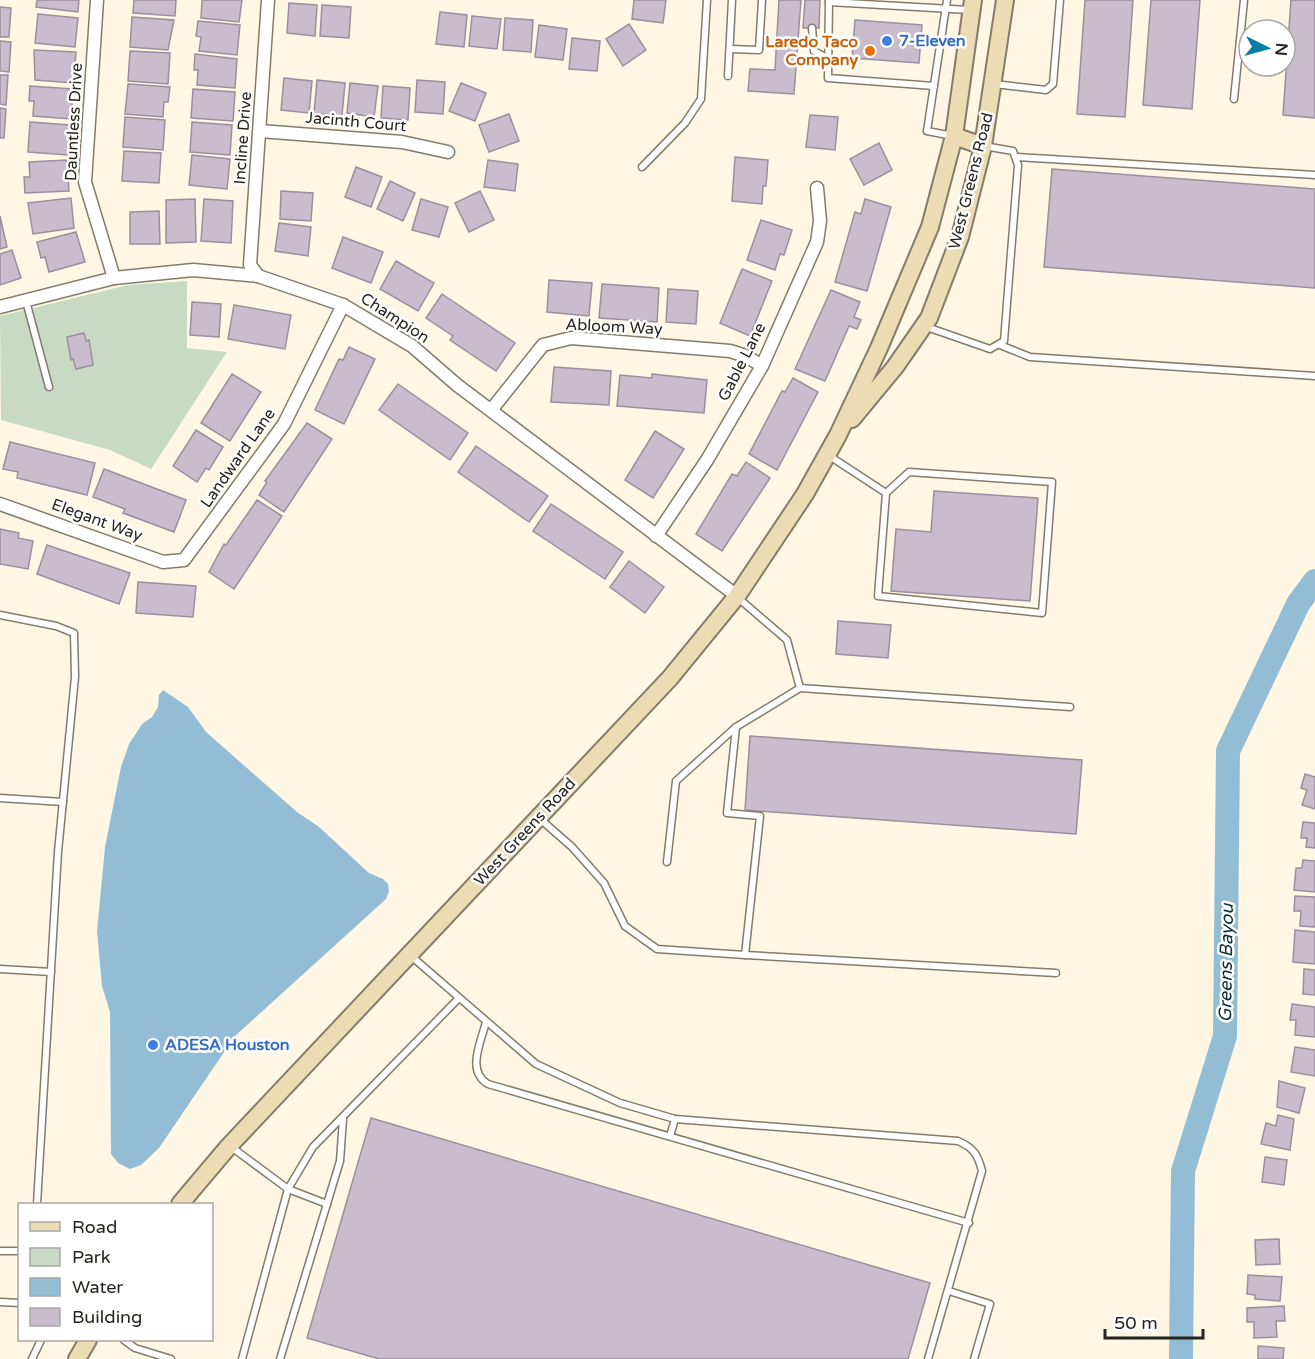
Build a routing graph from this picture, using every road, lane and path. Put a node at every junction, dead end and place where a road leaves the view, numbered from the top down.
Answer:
1 (97, 0) edge
2 (268, 0) edge
3 (707, 0) edge
4 (732, 0) edge
5 (762, 0) edge
6 (947, 0) edge
7 (1005, 0) edge
8 (1060, 0) edge
9 (1244, 0) edge
10 (829, 1) edge
11 (973, 5) edge
12 (946, 9) junction
13 (812, 28) dead end
14 (730, 49) junction
15 (827, 58) junction
16 (728, 76) dead end
17 (994, 84) junction
18 (934, 86) junction
19 (1234, 99) dead end
20 (260, 130) junction
21 (954, 136) junction
22 (983, 146) junction
23 (448, 152) dead end
24 (1017, 157) junction
25 (642, 167) dead end
26 (1315, 175) edge
27 (817, 188) dead end
28 (258, 276) junction
29 (114, 278) junction
30 (26, 300) junction
31 (344, 305) junction
32 (0, 307) edge
33 (924, 326) junction
34 (1000, 345) junction
35 (762, 366) junction
36 (1315, 376) edge
37 (49, 387) dead end
38 (492, 409) junction
39 (838, 435) junction
40 (827, 455) junction
41 (886, 493) junction
42 (0, 504) edge
43 (656, 536) junction
44 (184, 560) joint
45 (737, 596) junction
46 (0, 615) edge
47 (800, 688) junction
48 (1070, 707) dead end
49 (736, 727) junction
50 (0, 798) edge
51 (63, 802) junction
52 (538, 817) junction
53 (668, 862) dead end
54 (409, 954) junction
55 (745, 955) junction
56 (0, 969) edge
57 (51, 972) junction
58 (1056, 973) dead end
59 (459, 998) junction
60 (486, 1022) junction
61 (343, 1118) junction
62 (675, 1119) junction
63 (670, 1136) junction
64 (229, 1146) junction
65 (288, 1189) junction
66 (37, 1203) edge
67 (181, 1203) edge
68 (327, 1204) junction
69 (969, 1223) junction
70 (0, 1251) edge
71 (18, 1251) edge
72 (948, 1291) junction
73 (0, 1302) edge
74 (18, 1304) edge
75 (41, 1341) edge
76 (87, 1341) edge
77 (125, 1341) edge
78 (32, 1359) edge
79 (77, 1359) edge
80 (171, 1359) edge
81 (242, 1359) edge
82 (280, 1359) edge
83 (928, 1359) edge
84 (974, 1359) edge

1 - 29 street, Dauntless Drive
2 - 20 street, Incline Drive
3 - 25 lane
4 - 14 lane
5 - 14 lane
6 - 12 lane
7 - 17 main road, West Greens Road
8 - 17 lane
9 - 19 lane
10 - 12 lane
10 - 15 lane
11 - 12 lane
11 - 21 main road, West Greens Road
12 - 18 lane
13 - 15 lane
14 - 16 lane
15 - 18 lane
17 - 22 main road, West Greens Road
18 - 21 lane
20 - 23 street, Jacinth Court
20 - 28 street, Incline Drive
21 - 22 main road
21 - 39 main road, West Greens Road
22 - 24 lane
22 - 33 main road, West Greens Road
24 - 26 lane
24 - 34 lane
27 - 35 street, Gable Lane
28 - 29 street, Champion
28 - 31 street, Champion
29 - 30 street, Champion
30 - 32 street, Champion
30 - 37 lane
31 - 38 street, Champion
31 - 44 street, Landward Lane
33 - 34 lane
33 - 39 main road, West Greens Road
34 - 36 lane
35 - 38 street, Abloom Way
35 - 43 street, Gable Lane
38 - 43 street, Champion
39 - 40 main road, West Greens Road
40 - 41 lane
40 - 45 main road, West Greens Road
41 - 41 lane
42 - 44 street, Elegant Way
43 - 45 street, Champion
45 - 47 lane
45 - 52 main road, West Greens Road
46 - 51 lane
47 - 48 lane
47 - 49 lane
49 - 53 lane
49 - 55 lane
50 - 51 lane
51 - 57 lane
52 - 54 main road, West Greens Road
52 - 55 lane
54 - 59 lane
54 - 64 main road, West Greens Road
55 - 58 lane
56 - 57 lane
57 - 66 lane
59 - 60 lane
59 - 61 lane
60 - 62 lane
60 - 63 lane
61 - 65 lane
61 - 68 lane
62 - 63 lane
62 - 69 lane
63 - 69 lane
64 - 65 lane
64 - 67 main road, West Greens Road
65 - 68 lane
65 - 81 lane
68 - 82 lane
69 - 72 lane
70 - 71 lane
72 - 83 lane
72 - 84 lane
73 - 74 lane
75 - 78 lane
76 - 79 main road
77 - 80 lane

